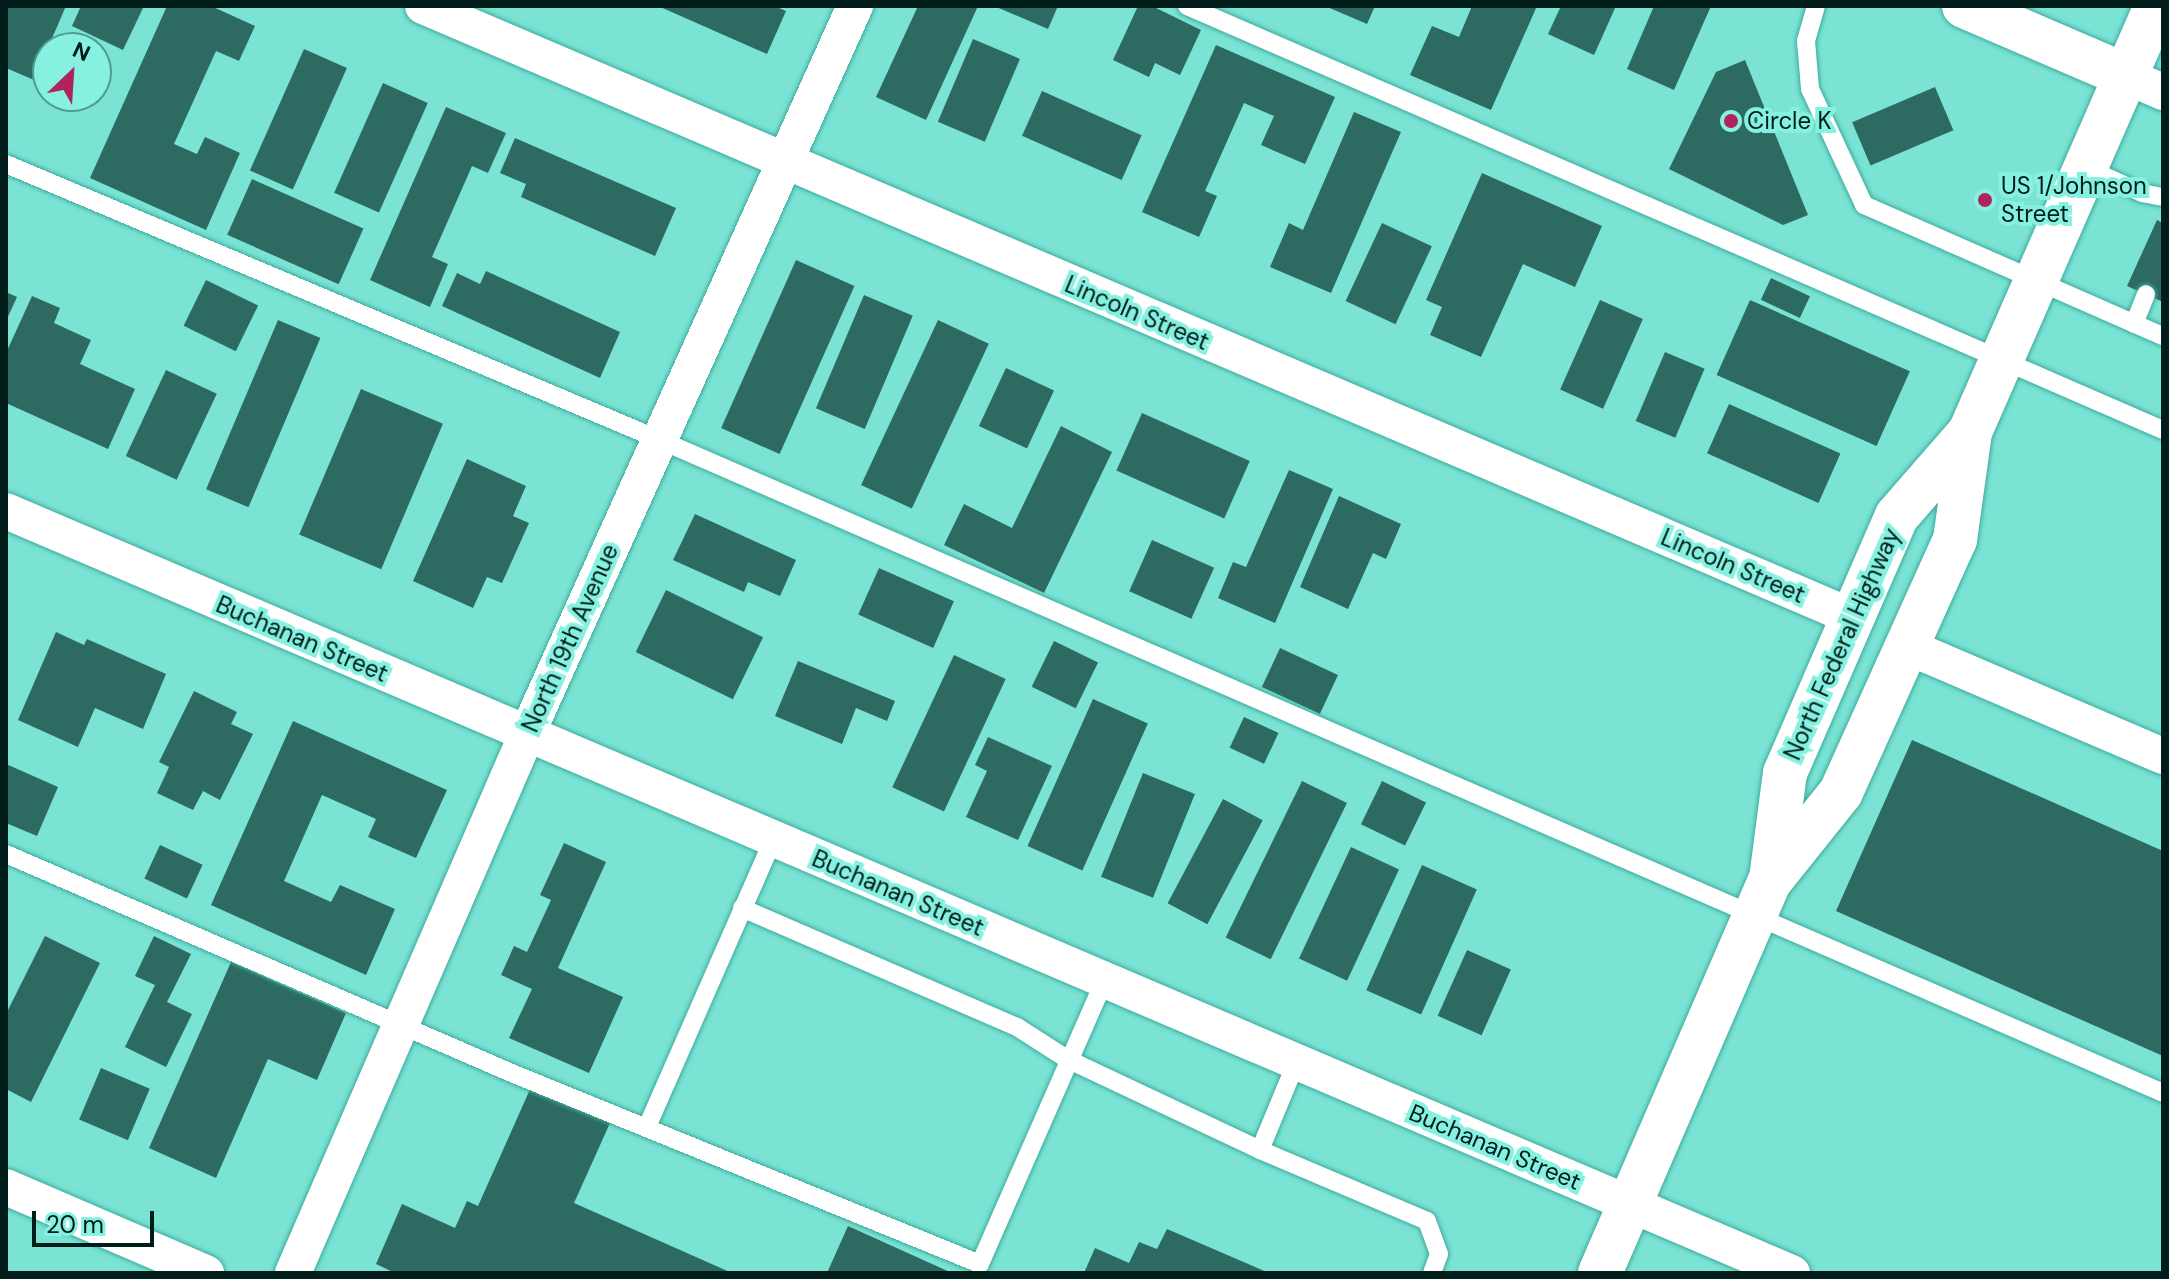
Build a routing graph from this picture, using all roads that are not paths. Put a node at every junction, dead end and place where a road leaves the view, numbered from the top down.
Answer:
1 (423, 6) edge
2 (855, 6) edge
3 (1187, 6) edge
4 (1816, 6) edge
5 (1966, 6) edge
6 (2156, 6) edge
7 (2124, 75) junction
8 (2163, 92) edge
9 (785, 163) junction
10 (6, 164) edge
11 (2084, 167) junction
12 (2163, 197) edge
13 (2035, 282) junction
14 (2146, 294) dead end
15 (2134, 324) junction
16 (2163, 336) edge
17 (2000, 361) junction
18 (2163, 430) edge
19 (1970, 432) junction
20 (660, 440) junction
21 (6, 511) edge
22 (1853, 617) junction
23 (1906, 646) junction
24 (526, 736) junction
25 (2163, 756) edge
26 (773, 840) junction
27 (6, 854) edge
28 (1763, 897) junction
29 (742, 908) junction
30 (1104, 981) junction
31 (400, 1025) junction
32 (1067, 1059) junction
33 (1296, 1063) junction
34 (2163, 1093) edge
35 (647, 1127) junction
36 (1260, 1150) junction
37 (6, 1187) edge
38 (1631, 1204) junction
39 (206, 1273) edge
40 (293, 1273) edge
41 (1432, 1273) edge
42 (1600, 1273) edge
43 (1792, 1273) edge

1 - 9 street, Lincoln Street
2 - 9 street, North 19th Avenue
3 - 17 lane
4 - 13 lane
5 - 7 main road
6 - 7 main road, North Federal Highway
7 - 8 street
7 - 11 main road, North Federal Highway
9 - 20 street, North 19th Avenue
9 - 22 street, Lincoln Street
10 - 20 lane
11 - 12 lane
11 - 13 main road, North Federal Highway
13 - 15 lane
13 - 17 main road, North Federal Highway
14 - 15 lane
15 - 16 lane
17 - 18 lane
17 - 19 main road, North Federal Highway
19 - 22 main road, North Federal Highway
19 - 23 main road, North Federal Highway
20 - 24 street, North 19th Avenue
20 - 28 lane
21 - 24 street, Buchanan Street
22 - 28 main road, North Federal Highway
23 - 25 street
23 - 28 main road, North Federal Highway
24 - 26 street, Buchanan Street
24 - 31 street, North 19th Avenue
26 - 29 lane
26 - 30 street, Buchanan Street
27 - 31 lane
28 - 34 lane
28 - 38 main road, North Federal Highway
29 - 32 lane
29 - 35 lane
30 - 32 lane
30 - 33 street, Buchanan Street
31 - 35 lane
31 - 40 street, North 19th Avenue
32 - 35 lane
32 - 36 lane
33 - 36 lane
33 - 38 street, Buchanan Street
36 - 41 lane
37 - 39 street
38 - 42 main road, North Federal Highway
38 - 43 street, Buchanan Street

